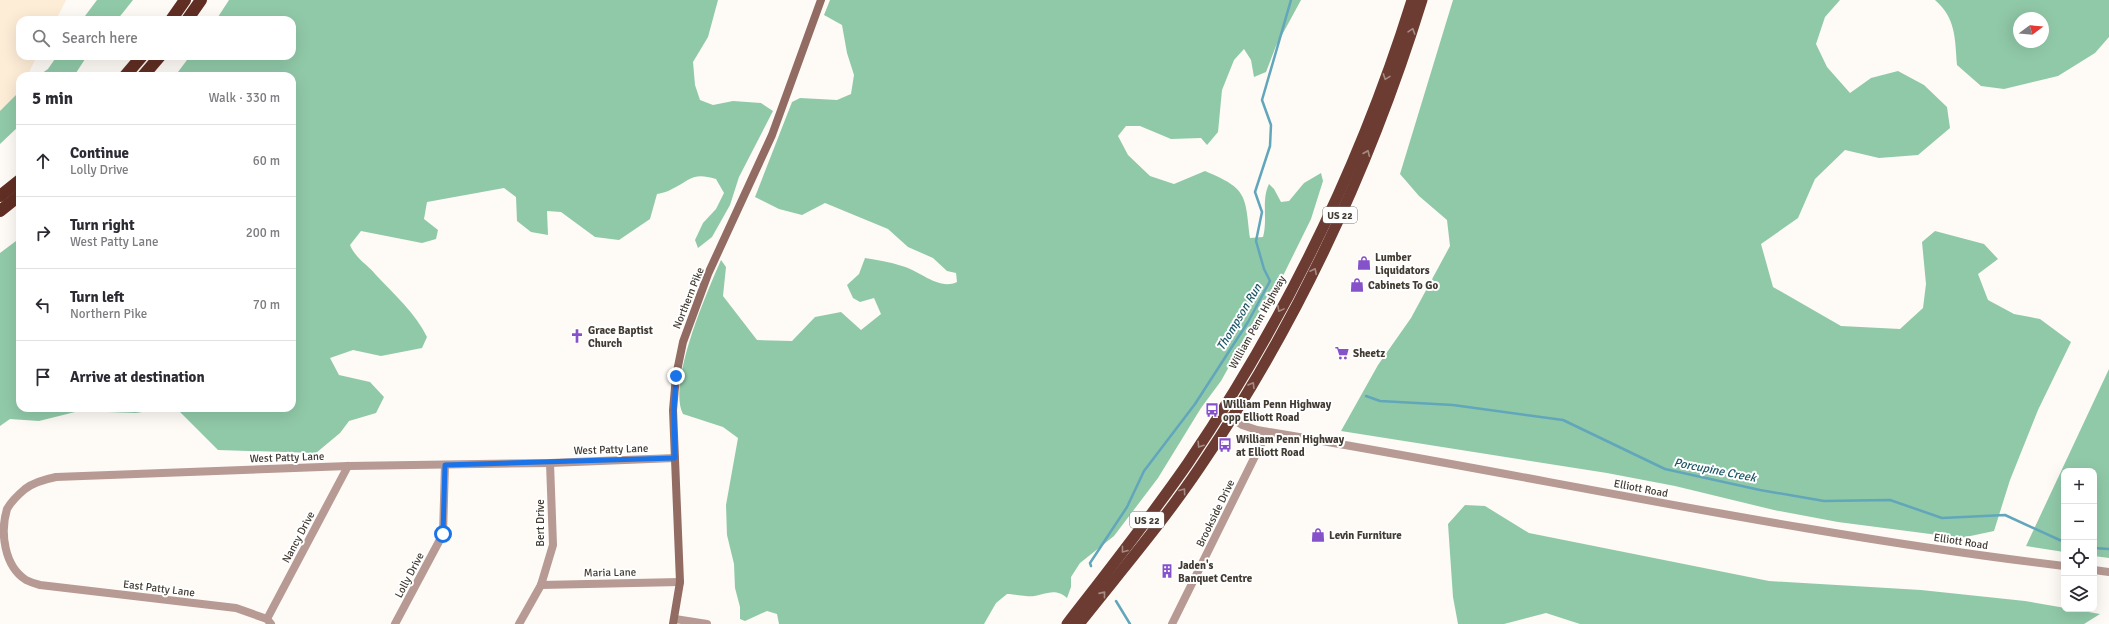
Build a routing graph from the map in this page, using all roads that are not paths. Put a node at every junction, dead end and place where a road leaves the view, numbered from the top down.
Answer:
1 (185, 0) edge
2 (201, 0) edge
3 (821, 0) edge
4 (1412, 0) edge
5 (1422, 0) edge
6 (174, 16) edge
7 (190, 16) edge
8 (139, 60) edge
9 (157, 60) edge
10 (128, 72) edge
11 (146, 72) edge
12 (16, 183) edge
13 (0, 196) edge
14 (16, 198) edge
15 (0, 211) edge
16 (1220, 412) junction
17 (1231, 418) junction
18 (1267, 432) junction
19 (675, 458) junction
20 (550, 463) junction
21 (445, 465) junction
22 (348, 466) junction
23 (2061, 566) edge
24 (2097, 570) edge
25 (2109, 572) edge
26 (680, 582) junction
27 (40, 585) joint
28 (541, 585) junction
29 (269, 621) edge
30 (674, 622) edge
31 (395, 624) edge
32 (519, 624) edge
33 (706, 624) edge
34 (1067, 624) edge
35 (1079, 624) edge
36 (1172, 624) edge

1 - 6 highway
2 - 7 highway
3 - 19 main road, Northern Pike
4 -> 16 highway, William Penn Highway / US 22
17 -> 5 highway, US 22
8 - 10 highway
9 - 11 highway
12 - 13 highway
14 - 15 highway
16 - 17 street, Elliott Road
16 -> 34 highway, William Penn Highway / US 22
17 - 18 street, Elliott Road
35 -> 17 highway, US 22
18 - 23 street, Elliott Road
18 - 36 street, Brookside Drive
19 - 20 street, West Patty Lane
19 - 26 main road, Northern Pike
20 - 21 street, West Patty Lane
20 - 28 street, Bert Drive
21 - 22 street, West Patty Lane
21 - 31 street, Lolly Drive
22 - 27 street, West Patty Lane
22 - 29 street, Nancy Drive
24 - 25 street
26 - 28 street, Maria Lane
26 - 30 main road, Northern Pike
27 - 29 street, East Patty Lane
28 - 32 street, Bert Drive
30 - 33 street

